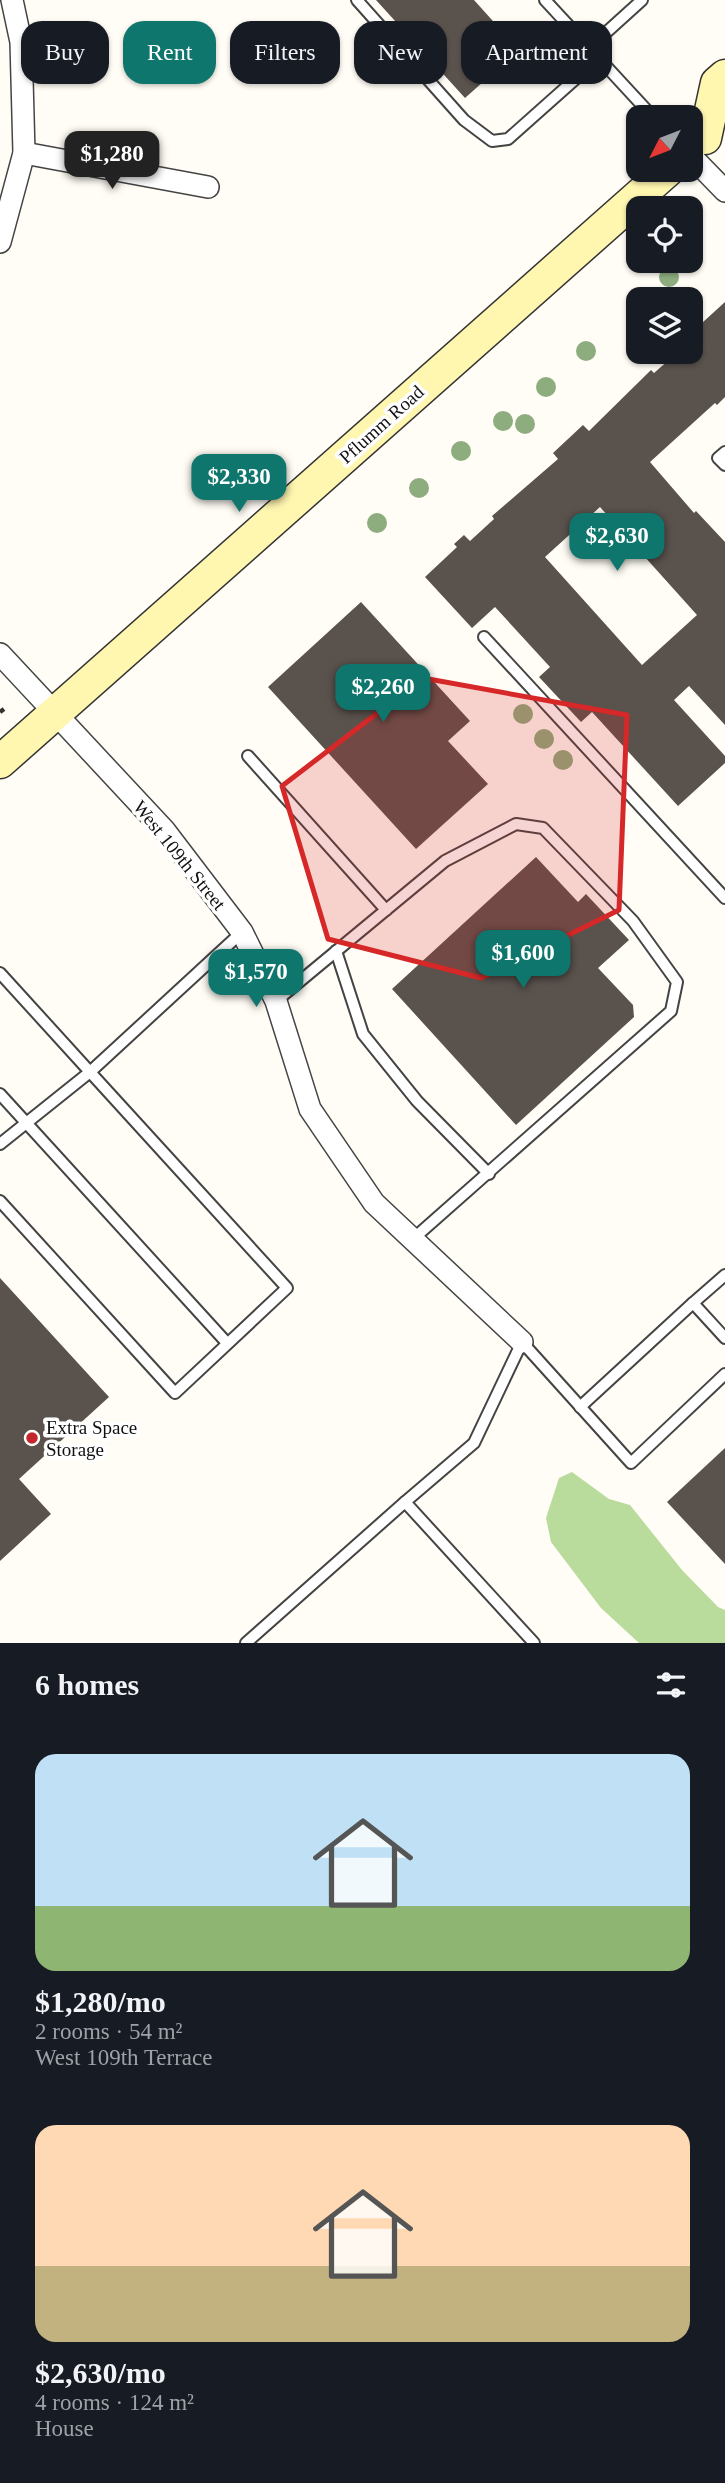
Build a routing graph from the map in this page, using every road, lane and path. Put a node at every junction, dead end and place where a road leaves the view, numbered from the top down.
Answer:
1 (12, 0) edge
2 (357, 0) edge
3 (545, 0) edge
4 (642, 0) edge
5 (564, 21) edge
6 (612, 27) edge
7 (612, 72) edge
8 (725, 76) edge
9 (570, 84) edge
10 (642, 105) edge
11 (704, 141) edge
12 (704, 147) edge
13 (24, 153) junction
14 (654, 182) edge
15 (208, 187) dead end
16 (725, 191) edge
17 (0, 242) edge
18 (725, 452) edge
19 (725, 465) edge
20 (484, 637) dead end
21 (0, 654) edge
22 (54, 713) junction
23 (248, 756) dead end
24 (0, 762) edge
25 (725, 898) edge
26 (386, 910) junction
27 (242, 932) junction
28 (336, 951) junction
29 (0, 973) edge
30 (276, 1001) junction
31 (90, 1072) junction
32 (0, 1094) edge
33 (26, 1122) junction
34 (0, 1144) edge
35 (489, 1174) junction
36 (0, 1201) edge
37 (413, 1239) junction
38 (725, 1275) edge
39 (694, 1303) junction
40 (725, 1338) edge
41 (522, 1342) junction
42 (227, 1343) junction
43 (725, 1374) edge
44 (580, 1407) junction
45 (405, 1502) junction
46 (246, 1643) edge
47 (534, 1643) edge

1 - 13 street
2 - 9 lane
3 - 5 lane
4 - 6 lane
7 - 10 lane
8 - 11 main road
12 - 16 street
13 - 15 street
13 - 17 street
14 - 22 main road, Pflumm Road
18 - 19 lane
20 - 25 lane
21 - 22 street, West 109th Street
22 - 24 main road, Pflumm Road
22 - 27 street, West 109th Street
23 - 26 lane
26 - 28 lane
26 - 35 lane
27 - 30 street, West 109th Street
27 - 31 lane
28 - 30 lane
28 - 35 lane
29 - 31 lane
30 - 37 street, West 109th Street
31 - 33 lane
31 - 42 lane
32 - 33 lane
33 - 34 lane
33 - 42 lane
35 - 37 lane
36 - 42 lane
37 - 41 street, West 109th Street
38 - 39 lane
39 - 40 lane
39 - 44 lane
41 - 44 lane
41 - 45 lane
43 - 44 lane
45 - 46 lane
45 - 47 lane

